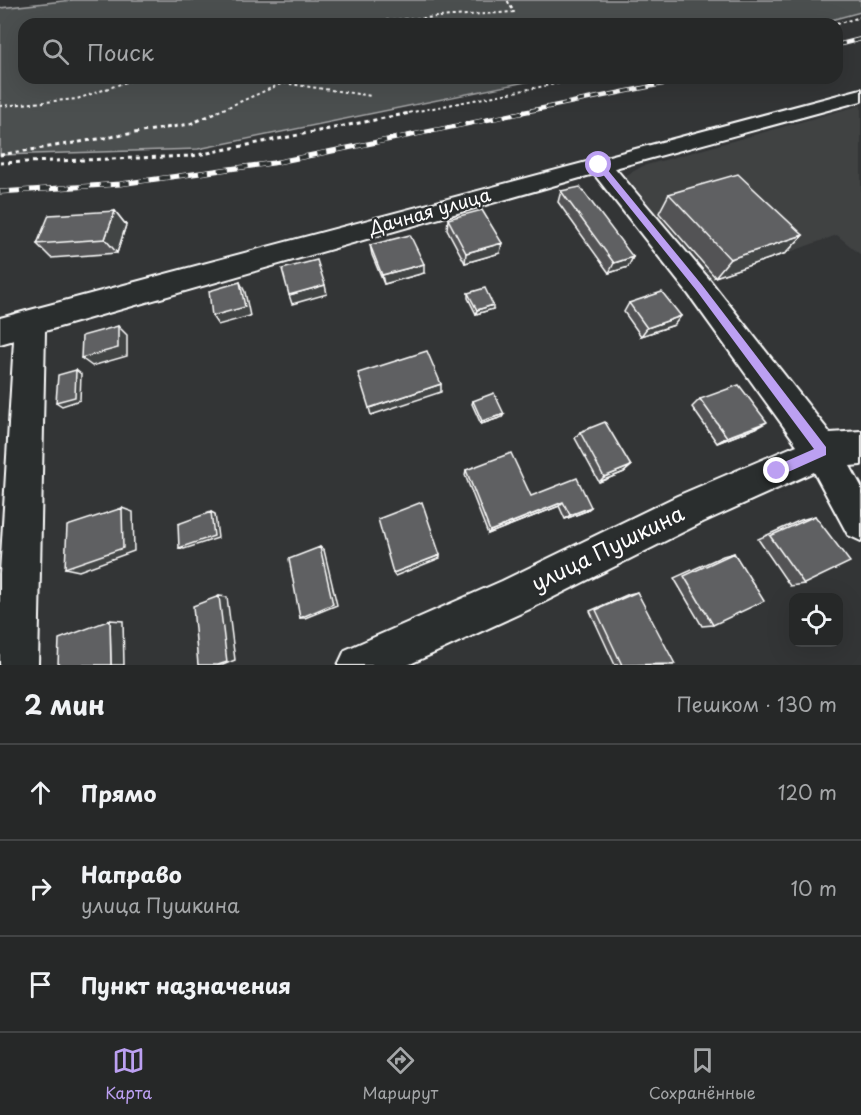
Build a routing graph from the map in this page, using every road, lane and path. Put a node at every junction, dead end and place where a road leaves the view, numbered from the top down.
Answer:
1 (507, 0) edge
2 (861, 17) edge
3 (423, 18) edge
4 (843, 22) edge
5 (121, 84) edge
6 (281, 84) edge
7 (290, 84) edge
8 (555, 84) edge
9 (861, 95) edge
10 (372, 96) dead end
11 (0, 106) edge
12 (0, 155) edge
13 (0, 163) edge
14 (599, 165) junction
15 (15, 328) edge
16 (861, 448) edge
17 (822, 451) junction
18 (861, 522) edge
19 (16, 665) edge
20 (360, 665) edge

1 - 3 path
2 - 4 path
5 - 11 path
6 - 12 path
7 - 10 path
8 - 13 path
9 - 14 street, Дачная улица
14 - 15 street, Дачная улица
14 - 17 street
15 - 19 street
16 - 17 street, улица Пушкина
17 - 18 street
17 - 20 street, улица Пушкина

